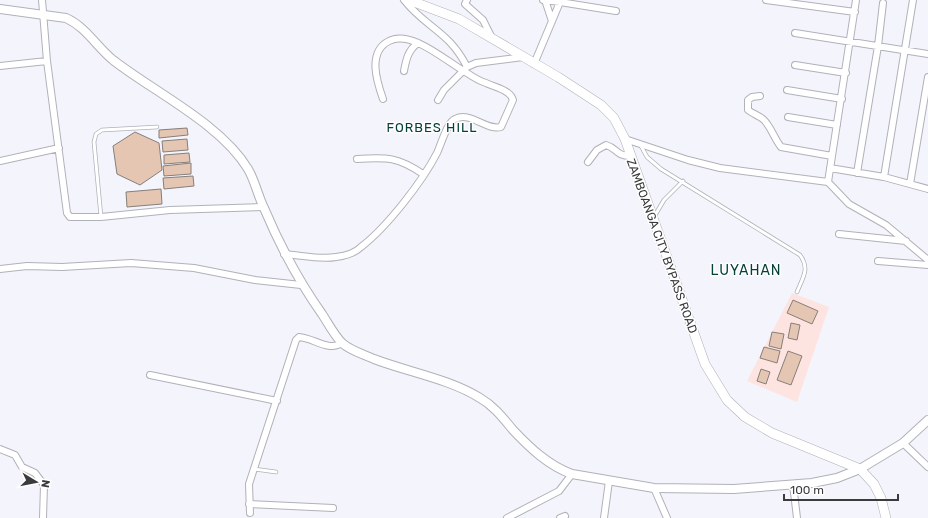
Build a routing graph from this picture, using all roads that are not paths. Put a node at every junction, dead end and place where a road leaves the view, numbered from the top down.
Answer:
1 (42, 0) edge
2 (404, 0) edge
3 (409, 0) edge
4 (468, 0) edge
5 (544, 0) edge
6 (766, 0) edge
7 (856, 0) edge
8 (913, 0) edge
9 (560, 2) junction
10 (883, 3) dead end
11 (0, 9) edge
12 (616, 10) dead end
13 (855, 12) junction
14 (43, 14) junction
15 (552, 21) junction
16 (795, 33) dead end
17 (492, 39) junction
18 (851, 42) junction
19 (418, 43) junction
20 (878, 46) junction
21 (906, 51) junction
22 (928, 54) edge
23 (523, 57) junction
24 (47, 61) junction
25 (534, 64) junction
26 (794, 65) dead end
27 (0, 66) edge
28 (465, 69) junction
29 (404, 71) dead end
30 (846, 73) junction
31 (928, 77) edge
32 (927, 85) edge
33 (787, 90) dead end
34 (760, 96) dead end
35 (383, 99) dead end
36 (842, 99) junction
37 (438, 100) dead end
38 (788, 117) dead end
39 (837, 125) junction
40 (157, 127) dead end
41 (625, 139) junction
42 (640, 144) junction
43 (58, 148) junction
44 (630, 156) junction
45 (832, 156) junction
46 (357, 159) dead end
47 (0, 161) edge
48 (588, 162) dead end
49 (830, 168) junction
50 (857, 173) junction
51 (424, 174) junction
52 (884, 177) junction
53 (683, 182) junction
54 (828, 182) junction
55 (910, 184) junction
56 (928, 189) edge
57 (263, 207) junction
58 (101, 217) junction
59 (652, 218) junction
60 (839, 234) dead end
61 (906, 240) junction
62 (284, 254) junction
63 (928, 260) edge
64 (878, 261) dead end
65 (928, 265) edge
66 (0, 269) edge
67 (302, 285) junction
68 (797, 292) dead end
69 (342, 343) junction
70 (150, 375) dead end
71 (277, 401) junction
72 (928, 420) edge
73 (903, 443) junction
74 (0, 448) edge
75 (927, 465) edge
76 (254, 469) junction
77 (860, 469) junction
78 (276, 472) dead end
79 (572, 474) junction
80 (609, 481) junction
81 (793, 484) junction
82 (654, 488) junction
83 (249, 504) junction
84 (333, 508) dead end
85 (250, 513) dead end
86 (43, 518) edge
87 (507, 518) edge
88 (604, 518) edge
89 (667, 518) edge
90 (797, 518) edge
91 (886, 518) edge

1 - 14 street
2 - 28 street
3 - 17 main road, ZAMBOANGA CITY BYPASS ROAD
4 - 17 street
5 - 9 street
5 - 15 street
6 - 13 street
7 - 13 street
8 - 21 street
9 - 12 street
9 - 15 street
10 - 20 street
11 - 14 street
13 - 18 street
14 - 24 street
14 - 57 street
15 - 25 street
16 - 18 street
17 - 23 main road, ZAMBOANGA CITY BYPASS ROAD
18 - 20 street
18 - 30 street
19 - 28 street
19 - 29 street
19 - 35 street
20 - 21 street
20 - 50 street
21 - 22 street
21 - 52 street
23 - 25 main road, ZAMBOANGA CITY BYPASS ROAD
23 - 28 street
24 - 27 street
24 - 43 street
25 - 41 main road, ZAMBOANGA CITY BYPASS ROAD
26 - 30 street
28 - 37 street
28 - 51 street
30 - 36 street
31 - 32 street
32 - 55 street
33 - 36 street
34 - 45 street
36 - 39 street
38 - 39 street
39 - 45 street
40 - 58 lane
41 - 42 street
41 - 44 main road, ZAMBOANGA CITY BYPASS ROAD
42 - 53 lane
42 - 54 street
43 - 47 street
43 - 58 street
44 - 48 street
44 - 59 main road, ZAMBOANGA CITY BYPASS ROAD
45 - 49 street
46 - 51 street
49 - 50 street
49 - 54 street
50 - 52 street
51 - 62 street
52 - 55 street
53 - 59 lane
53 - 68 lane
54 - 61 street
55 - 56 street
57 - 58 street
57 - 62 street
59 - 77 main road, ZAMBOANGA CITY BYPASS ROAD
60 - 61 street
61 - 63 street
62 - 67 street
64 - 65 street
66 - 67 street
67 - 69 street
69 - 71 street
69 - 79 street
70 - 71 street
71 - 76 street
72 - 73 street
73 - 75 street
73 - 77 street
74 - 86 street
76 - 78 lane
76 - 83 street
77 - 81 street
77 - 91 main road, ZAMBOANGA CITY BYPASS ROAD
79 - 80 street
79 - 87 street
80 - 82 street
80 - 88 street
81 - 82 street
81 - 90 street
82 - 89 street
83 - 84 street
83 - 85 street

